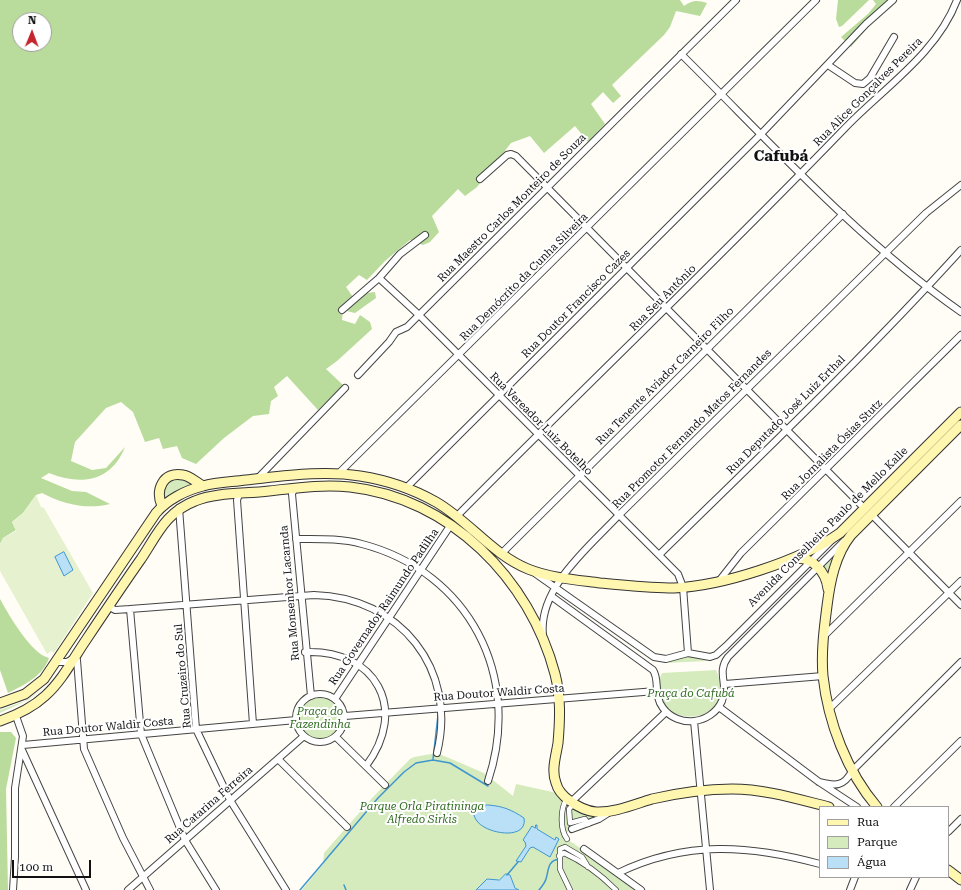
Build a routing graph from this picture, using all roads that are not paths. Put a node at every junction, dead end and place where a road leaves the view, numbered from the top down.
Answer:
1 (736, 0) edge
2 (816, 0) edge
3 (893, 0) edge
4 (958, 4) edge
5 (894, 38) dead end
6 (681, 54) junction
7 (828, 65) junction
8 (722, 94) junction
9 (761, 134) junction
10 (801, 174) junction
11 (480, 179) dead end
12 (961, 185) edge
13 (547, 188) junction
14 (843, 214) junction
15 (587, 227) junction
16 (425, 235) dead end
17 (961, 250) edge
18 (885, 253) junction
19 (627, 267) junction
20 (379, 278) junction
21 (926, 288) junction
22 (668, 308) junction
23 (342, 310) dead end
24 (961, 312) edge
25 (419, 315) junction
26 (961, 335) edge
27 (707, 348) junction
28 (459, 356) junction
29 (358, 375) dead end
30 (344, 388) dead end
31 (748, 389) junction
32 (499, 395) junction
33 (961, 412) edge
34 (961, 425) edge
35 (787, 430) junction
36 (538, 435) junction
37 (827, 469) junction
38 (339, 473) junction
39 (579, 476) junction
40 (257, 479) junction
41 (202, 486) junction
42 (406, 488) junction
43 (294, 489) junction
44 (239, 495) junction
45 (961, 502) edge
46 (162, 506) junction
47 (179, 508) junction
48 (864, 508) junction
49 (872, 515) junction
50 (457, 516) junction
51 (618, 516) junction
52 (450, 526) junction
53 (840, 533) junction
54 (851, 535) junction
55 (296, 539) junction
56 (502, 552) junction
57 (910, 553) junction
58 (658, 555) junction
59 (783, 561) junction
60 (814, 564) junction
61 (528, 569) junction
62 (421, 570) junction
63 (562, 577) junction
64 (961, 580) edge
65 (719, 581) junction
66 (555, 587) junction
67 (683, 587) junction
68 (949, 593) junction
69 (829, 594) junction
70 (301, 596) junction
71 (551, 596) junction
72 (244, 600) junction
73 (187, 605) junction
74 (961, 605) edge
75 (108, 606) junction
76 (130, 610) junction
77 (390, 618) junction
78 (543, 636) junction
79 (824, 636) junction
80 (305, 652) junction
81 (688, 653) junction
82 (74, 658) junction
83 (57, 662) junction
84 (961, 662) edge
85 (358, 664) junction
86 (823, 676) junction
87 (725, 684) junction
88 (656, 691) junction
89 (311, 696) junction
90 (335, 699) junction
91 (560, 699) junction
92 (0, 703) edge
93 (499, 703) junction
94 (719, 707) junction
95 (442, 708) junction
96 (829, 710) junction
97 (666, 712) junction
98 (386, 713) junction
99 (16, 716) junction
100 (344, 716) junction
101 (296, 720) junction
102 (0, 721) edge
103 (694, 721) junction
104 (254, 724) junction
105 (196, 729) junction
106 (141, 734) junction
107 (304, 736) junction
108 (336, 736) junction
109 (83, 739) junction
110 (961, 741) edge
111 (23, 747) junction
112 (437, 753) dead end
113 (278, 759) junction
114 (366, 766) junction
115 (852, 771) junction
116 (488, 781) dead end
117 (819, 782) junction
118 (385, 785) dead end
119 (700, 791) junction
120 (230, 800) junction
121 (569, 805) junction
122 (825, 806) edge
123 (855, 806) edge
124 (877, 806) edge
125 (895, 806) edge
126 (612, 810) junction
127 (569, 816) junction
128 (562, 817) junction
129 (961, 819) edge
130 (573, 826) junction
131 (347, 827) dead end
132 (562, 828) junction
133 (949, 831) edge
134 (185, 840) junction
135 (568, 848) junction
136 (707, 848) junction
137 (584, 849) dead end
138 (559, 856) junction
139 (572, 857) junction
140 (819, 864) edge
141 (588, 867) junction
142 (949, 871) edge
143 (618, 873) junction
144 (142, 878) junction
145 (855, 878) edge
146 (916, 878) edge
147 (961, 880) edge
148 (14, 889) edge
149 (86, 890) edge
150 (128, 890) edge
151 (150, 890) edge
152 (216, 890) edge
153 (286, 890) edge
154 (570, 890) edge
155 (616, 890) edge
156 (641, 890) edge
157 (710, 890) edge
158 (850, 890) edge
159 (910, 890) edge

1 - 6 street, Rua Maestro Carlos Monteiro de Souza
2 - 8 street, Rua Demócrito da Cunha Silveira
3 - 7 street, Rua Doutor Francisco Cazes
4 - 10 street, Rua Alice Gonçalves Pereira
5 - 7 street
6 - 8 street
6 - 13 street, Rua Maestro Carlos Monteiro de Souza
7 - 9 street, Rua Doutor Francisco Cazes
8 - 9 street
8 - 15 street, Rua Demócrito da Cunha Silveira
9 - 10 street
9 - 19 street, Rua Doutor Francisco Cazes
10 - 14 street
10 - 22 street, Rua Seu Antônio
11 - 13 street
12 - 18 street, Rua Promotor Fernando Matos Fernandes
13 - 15 street
13 - 25 street, Rua Maestro Carlos Monteiro de Souza
14 - 18 street
14 - 27 street, Rua Tenente Aviador Carneiro Filho
15 - 19 street
15 - 28 street, Rua Demócrito da Cunha Silveira
16 - 20 street
17 - 21 street, Rua Deputado José Luiz Erthal
18 - 21 street
18 - 31 street, Rua Promotor Fernando Matos Fernandes
19 - 22 street
19 - 32 street, Rua Doutor Francisco Cazes
20 - 23 street
20 - 25 street, Rua Vereador Luiz Botelho
21 - 24 street
21 - 35 street, Rua Deputado José Luiz Erthal
22 - 27 street
22 - 36 street, Rua Seu Antônio
25 - 28 street, Rua Vereador Luiz Botelho
25 - 29 street, Rua Maestro Carlos Monteiro de Souza
26 - 37 street, Rua Jornalista Ósias Stutz
27 - 31 street
27 - 39 street, Rua Tenente Aviador Carneiro Filho
28 - 32 street, Rua Vereador Luiz Botelho
28 - 38 street, Rua Demócrito da Cunha Silveira
30 - 40 street
31 - 35 street
31 - 51 street, Rua Promotor Fernando Matos Fernandes
32 - 36 street, Rua Vereador Luiz Botelho
32 - 42 street, Rua Doutor Francisco Cazes
33 - 48 main road, Avenida Conselheiro Paulo de Mello Kalle
34 - 49 main road, Avenida Conselheiro Paulo de Mello Kalle
35 - 37 street
35 - 58 street, Rua Deputado José Luiz Erthal
36 - 39 street, Rua Vereador Luiz Botelho
36 - 50 street, Rua Seu Antônio
37 - 48 street
37 - 65 street, Rua Jornalista Ósias Stutz
38 - 40 main road
38 - 42 main road
39 - 51 street, Rua Vereador Luiz Botelho
39 - 56 street, Rua Tenente Aviador Carneiro Filho
40 - 41 main road
41 - 46 main road
41 - 46 main road
42 - 50 main road
43 - 44 main road
43 - 52 main road
43 - 55 street, Rua Monsenhor Lacarnda
44 - 47 main road
44 - 72 street
45 - 57 street
46 - 47 main road
46 - 83 main road
47 - 73 street, Rua Cruzeiro do Sul
47 - 75 main road
48 - 53 main road, Avenida Conselheiro Paulo de Mello Kalle
49 - 54 main road, Avenida Conselheiro Paulo de Mello Kalle
49 - 57 street
50 - 56 main road
51 - 58 street, Rua Vereador Luiz Botelho
51 - 63 street, Rua Promotor Fernando Matos Fernandes
52 - 62 street, Rua Governador Raimundo Padilha
52 - 78 main road
53 - 59 main road
53 - 60 street, Avenida Conselheiro Paulo de Mello Kalle
54 - 60 street, Avenida Conselheiro Paulo de Mello Kalle
54 - 69 main road
55 - 62 street
55 - 70 street, Rua Monsenhor Lacarnda
56 - 61 main road
57 - 68 street
57 - 79 street
58 - 67 street, Rua Vereador Luiz Botelho
59 - 60 main road
59 - 65 main road
60 - 69 main road
60 - 81 street, Avenida Conselheiro Paulo de Mello Kalle
60 - 87 street, Avenida Conselheiro Paulo de Mello Kalle
61 - 63 main road
61 - 66 street
62 - 77 street, Rua Governador Raimundo Padilha
62 - 93 street
63 - 66 street, Rua Promotor Fernando Matos Fernandes
63 - 67 main road
64 - 68 street
65 - 67 main road
66 - 71 street, Rua Promotor Fernando Matos Fernandes
66 - 81 street
67 - 81 street
68 - 74 street
68 - 96 street
69 - 79 main road
70 - 72 street
70 - 77 street
70 - 80 street, Rua Monsenhor Lacarnda
71 - 78 street, Rua Promotor Fernando Matos Fernandes
71 - 88 street
72 - 73 street
72 - 104 street
73 - 76 street
73 - 105 street, Rua Cruzeiro do Sul
75 - 76 street
75 - 82 main road
76 - 106 street
77 - 85 street, Rua Governador Raimundo Padilha
77 - 95 street
78 - 91 main road
79 - 86 main road
80 - 85 street
80 - 89 street, Rua Monsenhor Lacarnda
82 - 83 street
82 - 99 main road
82 - 109 street
83 - 92 main road
84 - 115 street
85 - 90 street, Rua Governador Raimundo Padilha
85 - 98 street
86 - 87 street
86 - 96 main road
87 - 94 street
88 - 91 street, Rua Doutor Waldir Costa
88 - 97 street
89 - 90 street
89 - 101 street
90 - 100 street
91 - 93 street, Rua Doutor Waldir Costa
91 - 121 main road
93 - 95 street, Rua Doutor Waldir Costa
93 - 116 street
94 - 103 street
94 - 117 street
95 - 98 street, Rua Doutor Waldir Costa
95 - 112 street
96 - 115 main road
97 - 103 street
97 - 121 street
98 - 100 street, Rua Doutor Waldir Costa
98 - 114 street
99 - 102 main road
99 - 111 street
100 - 108 street
101 - 104 street, Rua Doutor Waldir Costa
101 - 107 street
103 - 119 street
104 - 105 street, Rua Doutor Waldir Costa
105 - 106 street, Rua Doutor Waldir Costa
105 - 120 street, Rua Cruzeiro do Sul
106 - 109 street, Rua Doutor Waldir Costa
106 - 134 street
107 - 108 street
107 - 113 street, Rua Catarina Ferreira
108 - 114 street
109 - 111 street, Rua Doutor Waldir Costa
109 - 144 street
110 - 125 street
111 - 148 street
111 - 149 street
113 - 120 street, Rua Catarina Ferreira
113 - 131 street
114 - 118 street
115 - 117 street
115 - 124 main road
117 - 123 street
119 - 122 main road
119 - 126 main road
119 - 136 street
120 - 134 street, Rua Catarina Ferreira
120 - 153 street, Rua Cruzeiro do Sul
121 - 126 main road
121 - 127 street
121 - 128 street
126 - 130 street
127 - 128 street
127 - 130 street
128 - 132 street
129 - 133 street
130 - 132 street
130 - 132 street
134 - 144 street, Rua Catarina Ferreira
134 - 152 street
135 - 138 street
135 - 139 street
135 - 141 street
136 - 140 street
136 - 143 street
136 - 157 street
137 - 143 street
138 - 139 street
138 - 154 street
139 - 141 street
141 - 155 street
142 - 147 main road
143 - 156 street
144 - 150 street, Rua Catarina Ferreira
144 - 151 street
145 - 158 street
146 - 159 street

